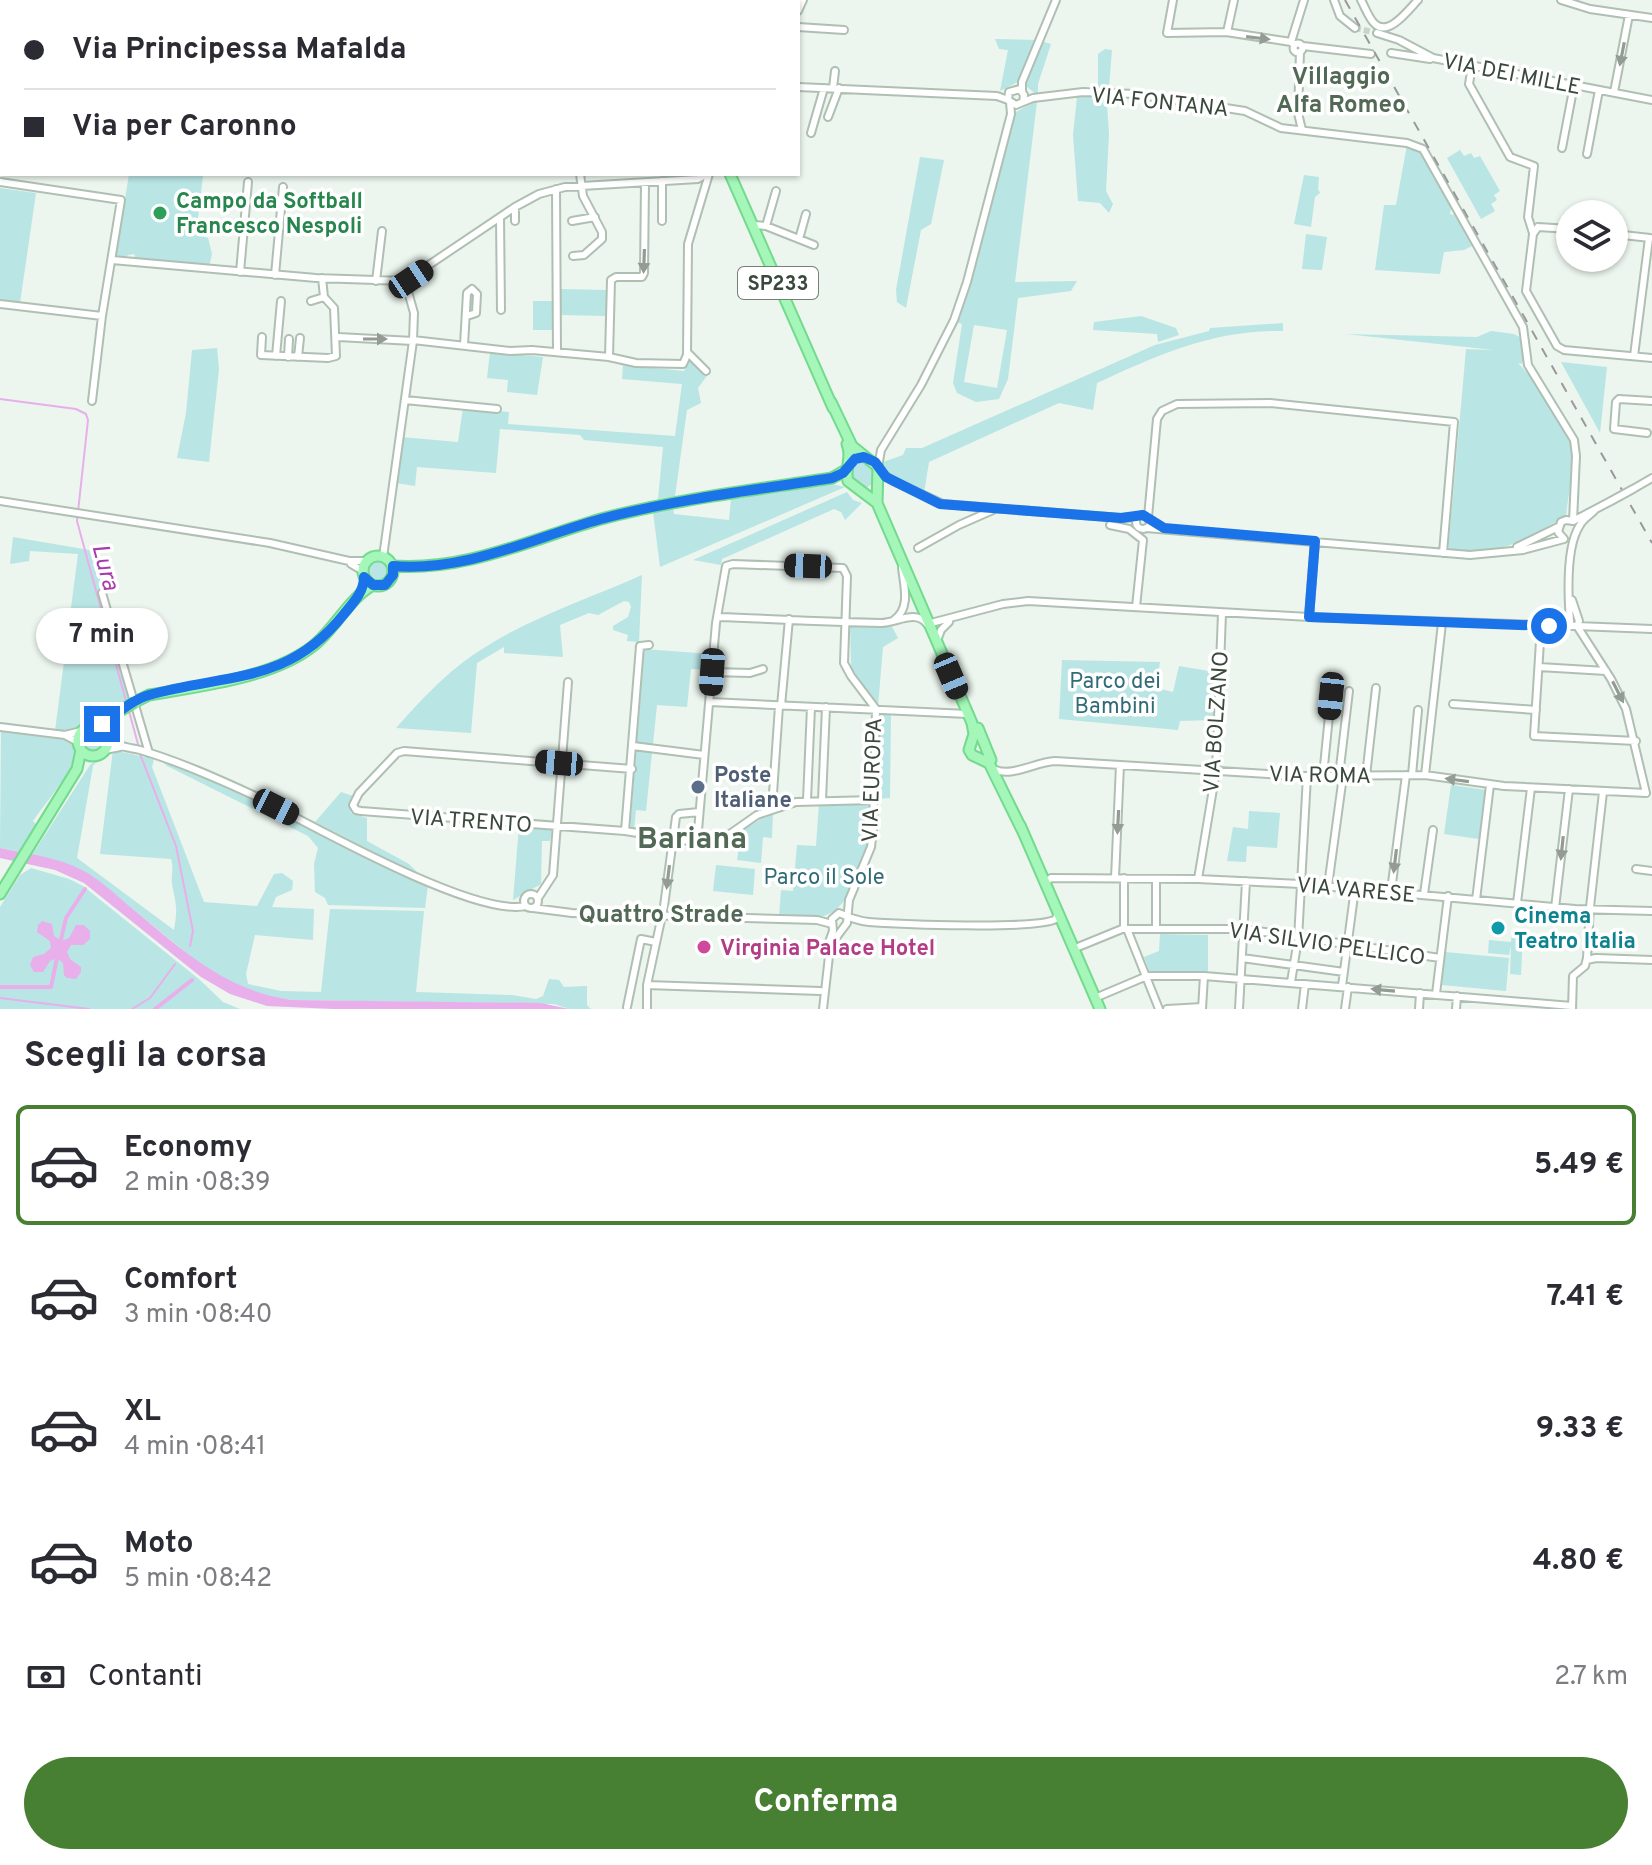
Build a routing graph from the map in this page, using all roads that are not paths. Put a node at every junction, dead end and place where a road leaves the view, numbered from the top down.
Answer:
1 (1056, 0) edge
2 (1173, 0) edge
3 (1234, 0) edge
4 (1302, 0) edge
5 (1334, 0) edge
6 (1361, 0) edge
7 (1418, 0) edge
8 (1565, 1) edge
9 (1629, 15) junction
10 (1652, 18) edge
11 (800, 27) edge
12 (1355, 28) tunnel mouth
13 (844, 30) dead end
14 (1227, 32) junction
15 (1377, 33) tunnel mouth
16 (1297, 46) junction
17 (1391, 53) dead end
18 (1371, 54) dead end
19 (1433, 58) junction
20 (1472, 66) junction
21 (835, 71) dead end
22 (1574, 85) junction
23 (800, 87) edge
24 (824, 88) junction
25 (836, 88) junction
26 (1599, 90) junction
27 (1017, 91) junction
28 (1614, 92) junction
29 (997, 96) junction
30 (1033, 98) junction
31 (1652, 100) edge
32 (1009, 101) junction
33 (1020, 103) junction
34 (1011, 114) junction
35 (828, 117) dead end
36 (1302, 130) junction
37 (811, 133) dead end
38 (1562, 148) dead end
39 (1587, 154) dead end
40 (580, 176) edge
41 (624, 176) edge
42 (705, 176) edge
43 (707, 176) edge
44 (731, 176) edge
45 (672, 177) edge
46 (662, 181) junction
47 (0, 182) edge
48 (248, 182) dead end
49 (645, 183) junction
50 (624, 184) junction
51 (582, 186) junction
52 (283, 187) dead end
53 (556, 189) junction
54 (776, 191) dead end
55 (515, 207) junction
56 (806, 214) dead end
57 (500, 217) junction
58 (595, 217) junction
59 (515, 221) dead end
60 (572, 221) dead end
61 (662, 221) dead end
62 (1529, 221) junction
63 (753, 225) junction
64 (766, 226) junction
65 (1538, 227) junction
66 (1556, 227) edge
67 (382, 231) dead end
68 (1533, 234) junction
69 (1628, 236) edge
70 (1650, 238) edge
71 (799, 239) junction
72 (814, 245) dead end
73 (573, 256) dead end
74 (112, 260) junction
75 (240, 272) junction
76 (275, 275) junction
77 (322, 278) junction
78 (376, 281) junction
79 (405, 281) junction
80 (324, 297) junction
81 (281, 301) dead end
82 (311, 301) dead end
83 (0, 304) edge
84 (501, 310) dead end
85 (102, 316) junction
86 (467, 316) dead end
87 (262, 337) dead end
88 (338, 337) junction
89 (300, 338) dead end
90 (289, 339) dead end
91 (413, 341) junction
92 (464, 345) junction
93 (557, 352) junction
94 (687, 352) junction
95 (276, 356) junction
96 (1634, 356) junction
97 (288, 357) junction
98 (298, 357) junction
99 (609, 357) junction
100 (1652, 358) edge
101 (706, 371) dead end
102 (405, 400) junction
103 (92, 401) dead end
104 (1652, 401) edge
105 (831, 402) junction
106 (497, 409) dead end
107 (895, 426) junction
108 (1647, 433) dead end
109 (865, 458) junction
110 (878, 469) junction
111 (848, 471) junction
112 (1652, 478) edge
113 (893, 481) junction
114 (876, 484) junction
115 (861, 491) junction
116 (0, 501) edge
117 (877, 503) junction
118 (997, 508) junction
119 (1143, 519) junction
120 (1573, 523) junction
121 (1110, 525) dead end
122 (1558, 527) junction
123 (1164, 528) junction
124 (1569, 538) junction
125 (1315, 541) junction
126 (918, 548) dead end
127 (1443, 553) junction
128 (1494, 553) junction
129 (383, 557) junction
130 (900, 557) junction
131 (365, 569) junction
132 (393, 570) junction
133 (373, 585) junction
134 (102, 593) dead end
135 (357, 598) junction
136 (1136, 607) junction
137 (1222, 613) junction
138 (719, 617) junction
139 (1309, 617) junction
140 (956, 618) junction
141 (789, 619) junction
142 (929, 619) junction
143 (846, 621) junction
144 (889, 622) junction
145 (1442, 623) junction
146 (1572, 623) junction
147 (1541, 626) junction
148 (1652, 629) edge
149 (936, 637) junction
150 (649, 645) dead end
151 (1539, 667) junction
152 (763, 669) dead end
153 (1606, 671) junction
154 (712, 672) junction
155 (568, 682) dead end
156 (1376, 688) dead end
157 (1349, 691) dead end
158 (1331, 696) dead end
159 (710, 702) junction
160 (1453, 704) dead end
161 (780, 706) junction
162 (811, 707) junction
163 (826, 707) junction
164 (876, 709) junction
165 (1418, 710) dead end
166 (1536, 710) junction
167 (118, 713) junction
168 (968, 714) junction
169 (97, 726) junction
170 (0, 727) edge
171 (81, 731) junction
172 (65, 735) junction
173 (108, 736) junction
174 (977, 740) junction
175 (1636, 741) junction
176 (79, 746) junction
177 (633, 746) junction
178 (124, 747) junction
179 (105, 750) junction
180 (146, 752) junction
181 (983, 754) junction
182 (704, 755) junction
183 (92, 756) junction
184 (562, 763) junction
185 (1120, 765) junction
186 (77, 769) junction
187 (632, 769) junction
188 (996, 770) junction
189 (1216, 771) junction
190 (1409, 775) junction
191 (1425, 775) junction
192 (1307, 776) junction
193 (1323, 776) junction
194 (1341, 776) junction
195 (1366, 776) junction
196 (1490, 785) junction
197 (1531, 788) junction
198 (1569, 789) junction
199 (1603, 792) junction
200 (1649, 795) edge
201 (807, 800) junction
202 (822, 800) junction
203 (874, 800) junction
204 (772, 808) junction
205 (699, 812) junction
206 (557, 826) junction
207 (1022, 830) junction
208 (1433, 830) dead end
209 (625, 831) junction
210 (673, 839) junction
211 (697, 842) junction
212 (1636, 869) dead end
213 (1652, 871) edge
214 (1119, 878) junction
215 (1156, 879) junction
216 (1198, 879) junction
217 (1246, 881) junction
218 (1044, 883) junction
219 (1300, 884) junction
220 (1328, 886) junction
221 (1355, 888) junction
222 (1391, 891) junction
223 (0, 894) edge
224 (1424, 894) junction
225 (1448, 896) junction
226 (849, 900) junction
227 (1476, 900) junction
228 (532, 901) junction
229 (1517, 903) junction
230 (1555, 908) junction
231 (1590, 910) junction
232 (1652, 911) edge
233 (662, 915) junction
234 (835, 915) junction
235 (1057, 915) junction
236 (846, 917) junction
237 (817, 920) junction
238 (869, 922) junction
239 (832, 925) junction
240 (844, 927) junction
241 (1126, 929) junction
242 (1156, 929) junction
243 (1244, 929) junction
244 (1298, 937) junction
245 (656, 942) junction
246 (1348, 944) junction
247 (1073, 949) junction
248 (1587, 956) junction
249 (1242, 958) junction
250 (1440, 958) junction
251 (1652, 960) edge
252 (1294, 964) junction
253 (1344, 972) junction
254 (1204, 976) junction
255 (1144, 977) junction
256 (1241, 978) junction
257 (1291, 982) junction
258 (1305, 984) junction
259 (647, 985) junction
260 (1345, 987) junction
261 (820, 991) junction
262 (1420, 993) junction
263 (1436, 994) junction
264 (1457, 996) junction
265 (1095, 998) junction
266 (1499, 1000) junction
267 (1532, 1006) edge
268 (627, 1007) edge
269 (1572, 1007) edge
270 (1202, 1008) edge
271 (647, 1009) edge
272 (821, 1009) edge
273 (1100, 1009) edge
274 (1159, 1009) edge
275 (1167, 1009) edge
276 (1239, 1009) edge
277 (1302, 1009) edge
278 (1345, 1009) edge
279 (1419, 1009) edge
280 (1456, 1009) edge
281 (1498, 1009) edge

1 - 27 street
2 - 14 street
3 - 14 street
4 - 16 street
5 - 12 street
6 - 7 street
8 - 9 street
9 - 10 street
9 -> 28 street
11 - 13 street
14 -> 16 street
15 - 19 street, VIA DEI MILLE
16 - 18 street
16 - 36 street
17 - 19 street
19 - 20 street, VIA DEI MILLE
20 - 22 street, VIA DEI MILLE
20 - 62 street
21 - 25 street
22 - 26 street, VIA DEI MILLE
22 - 38 street
23 - 24 street
24 - 25 street
24 - 37 street
25 - 29 street
25 - 35 street
26 - 28 street, VIA DEI MILLE
26 - 39 street
27 - 29 street
27 - 30 street
27 - 32 street
27 - 33 street
28 - 31 street, VIA DEI MILLE
29 - 32 street
30 - 33 street, VIA FONTANA
30 - 36 street, VIA FONTANA
32 - 33 street
32 - 34 street
33 - 34 street
34 - 107 street
36 - 120 street, VIA FONTANA
40 - 51 street
41 - 50 street
42 - 45 street
43 - 94 street
44 - 63 main road, SP233
45 - 46 street
46 - 49 street
46 - 61 street
47 - 74 street
48 - 75 street
49 - 50 street
49 -> 99 street
50 - 51 street
51 - 53 street
51 - 58 street
52 - 76 street
53 - 55 street
53 - 93 street
54 - 64 street
55 - 57 street
55 - 59 street
56 - 71 street
57 - 79 street
57 - 84 street
58 - 60 street
58 - 73 street
62 - 65 street
62 - 68 street
63 - 64 street
63 - 105 main road, SP233
64 - 71 street
65 - 66 street
65 - 68 street
67 - 78 street
68 - 96 street
69 - 70 street
70 - 96 street
71 - 72 street
74 - 75 street
74 - 85 street
75 - 76 street
76 - 77 street
77 - 78 street
77 - 80 street
78 - 79 street
79 - 91 street
80 - 82 street
80 - 88 street
81 - 95 street
83 - 85 street
85 - 103 street
86 - 92 street
87 - 95 street
88 -> 91 street
88 - 98 street
89 - 98 street
90 - 97 street
91 - 92 street
91 - 102 street
92 - 93 street
93 - 99 street
94 - 99 street
94 - 101 street
95 - 97 street
96 - 100 street
97 - 98 street
102 - 106 street
102 - 129 street
104 - 108 street
105 - 109 main road
105 - 111 main road
107 - 109 street
107 - 110 street
109 - 110 main road
109 - 111 main road
110 - 113 street
110 - 114 main road
111 - 115 main road
111 - 132 main road
112 - 120 street, bridge
113 - 114 street
113 - 118 street
114 - 115 main road
114 - 117 main road
115 - 117 main road
116 - 131 street
117 - 130 main road
118 - 119 street
118 - 126 street
119 - 123 street
119 - 123 street
119 - 127 street
120 - 122 street
120 - 124 street
121 - 136 street
122 - 124 street
122 - 128 street
123 - 125 street
124 - 128 street
124 - 146 street
125 - 127 street
125 - 139 street
127 - 128 street
129 - 131 main road
129 - 132 main road
130 - 142 main road
130 - 144 street
131 - 133 main road
131 - 135 main road
132 - 133 main road
133 - 135 main road
134 - 180 street
135 - 167 main road, bridge
136 - 137 street
136 - 140 street
137 - 139 street
137 - 189 street, VIA BOLZANO
138 - 141 street
138 - 143 street, VIA EUROPA
138 - 154 street
139 - 145 street
140 - 142 street
140 - 149 street
141 - 143 street
141 - 161 street
142 - 149 main road
143 - 144 street
143 - 164 street, VIA EUROPA
144 - 149 street
145 - 147 street
145 - 191 street
146 - 147 street
146 - 148 street
146 - 153 street
147 - 151 street
149 - 168 main road
149 - 174 main road
150 - 177 street
151 - 153 street
151 - 166 street
152 - 154 street
153 -> 175 street
154 - 159 street
155 - 184 street
156 - 195 street
157 - 194 street
158 - 193 street
159 - 161 street
159 - 182 street
160 - 166 street
161 - 162 street
161 - 204 street
162 - 163 street
162 - 201 street
163 - 164 street
163 - 202 street
164 - 168 street
164 - 203 street, VIA EUROPA
165 - 190 street
166 - 175 street
167 - 169 main road
167 - 173 main road
168 - 174 main road
169 - 171 main road
169 - 173 main road
170 - 172 street
171 - 172 street
171 - 176 main road
172 - 176 street
173 - 178 street
173 - 179 main road
174 - 181 main road
174 - 181 main road
175 - 200 street
176 - 183 main road
176 - 186 main road
177 - 182 street
177 - 187 street
178 - 179 street
178 - 180 street
179 - 183 main road
180 - 228 street
181 - 188 main road
181 - 207 main road
182 - 205 street
183 - 186 main road
184 - 187 street
184 - 206 street
184 - 206 street, VIA TRENTO
185 - 188 street, VIA ROMA
185 - 189 street, VIA ROMA
185 -> 214 street
186 - 223 main road
187 - 209 street
188 - 207 main road
189 - 192 street, VIA ROMA
189 - 216 street, VIA BOLZANO
190 - 191 street, VIA ROMA
190 - 195 street, VIA ROMA
190 -> 222 street
196 -> 191 street, VIA ROMA
192 - 193 street, VIA ROMA
192 - 219 street
193 - 194 street, VIA ROMA
194 - 195 street, VIA ROMA
194 - 220 street
196 - 197 street, VIA ROMA
196 - 227 street
197 - 198 street, VIA ROMA
197 - 229 street
198 - 199 street, VIA ROMA
198 -> 230 street
199 - 200 street, VIA ROMA
199 - 231 street
201 - 202 street
201 - 204 street
202 - 203 street
203 - 226 street, VIA EUROPA
204 - 211 street
205 - 210 street
205 - 211 street
206 - 209 street, VIA TRENTO
206 - 228 street
207 - 218 main road
208 - 224 street
209 - 210 street, VIA TRENTO
210 - 211 street, VIA TRENTO
210 -> 233 street
212 - 213 street
214 - 215 street, VIA VARESE
214 - 218 street, VIA VARESE
214 - 241 street
215 - 216 street, VIA VARESE
215 - 242 street
216 - 217 street, VIA VARESE
217 - 219 street, VIA VARESE
217 - 243 street
218 - 235 main road
219 - 220 street, VIA VARESE
219 - 244 street
220 - 221 street, VIA VARESE
221 - 222 street, VIA VARESE
221 - 246 street
222 - 224 street, VIA VARESE
224 - 225 street, VIA VARESE
225 - 227 street, VIA VARESE
225 - 250 street
226 - 234 street, VIA EUROPA
226 - 236 street, VIA EUROPA
227 - 229 street, VIA VARESE
228 - 233 street
229 - 230 street, VIA VARESE
230 - 231 street, VIA VARESE
231 - 232 street, VIA VARESE
231 - 248 street
233 - 237 street
233 - 245 street
234 - 236 street
234 - 237 street
234 - 239 street
235 - 238 street
235 - 247 main road
236 - 238 street
236 - 240 street, VIA EUROPA
237 - 239 street
238 - 240 street
239 - 240 street
239 - 261 street
240 - 272 street
241 - 242 street, VIA SILVIO PELLICO
241 - 247 street, VIA SILVIO PELLICO
241 - 255 street
242 - 243 street, VIA SILVIO PELLICO
243 - 244 street, VIA SILVIO PELLICO
243 - 249 street
244 - 246 street, VIA SILVIO PELLICO
244 - 252 street
245 - 259 street
245 - 268 street
246 - 250 street, VIA SILVIO PELLICO
246 - 253 street
247 - 265 main road
248 - 251 street
248 - 269 street
249 - 252 street
249 - 256 street
250 - 263 street
252 - 253 street
252 - 257 street
253 - 260 street
254 - 255 street
254 - 256 street
254 - 270 street
255 - 265 street
255 - 274 street
256 - 257 street
256 - 276 street
257 - 258 street
258 - 260 street
258 - 277 street
259 - 261 street
259 - 271 street
262 -> 260 street
260 - 278 street
261 - 272 street
262 - 263 street
262 - 279 street
263 - 264 street
264 - 266 street
264 - 280 street
265 - 273 main road
266 - 267 street
266 - 281 street
267 - 269 street
270 - 275 street

